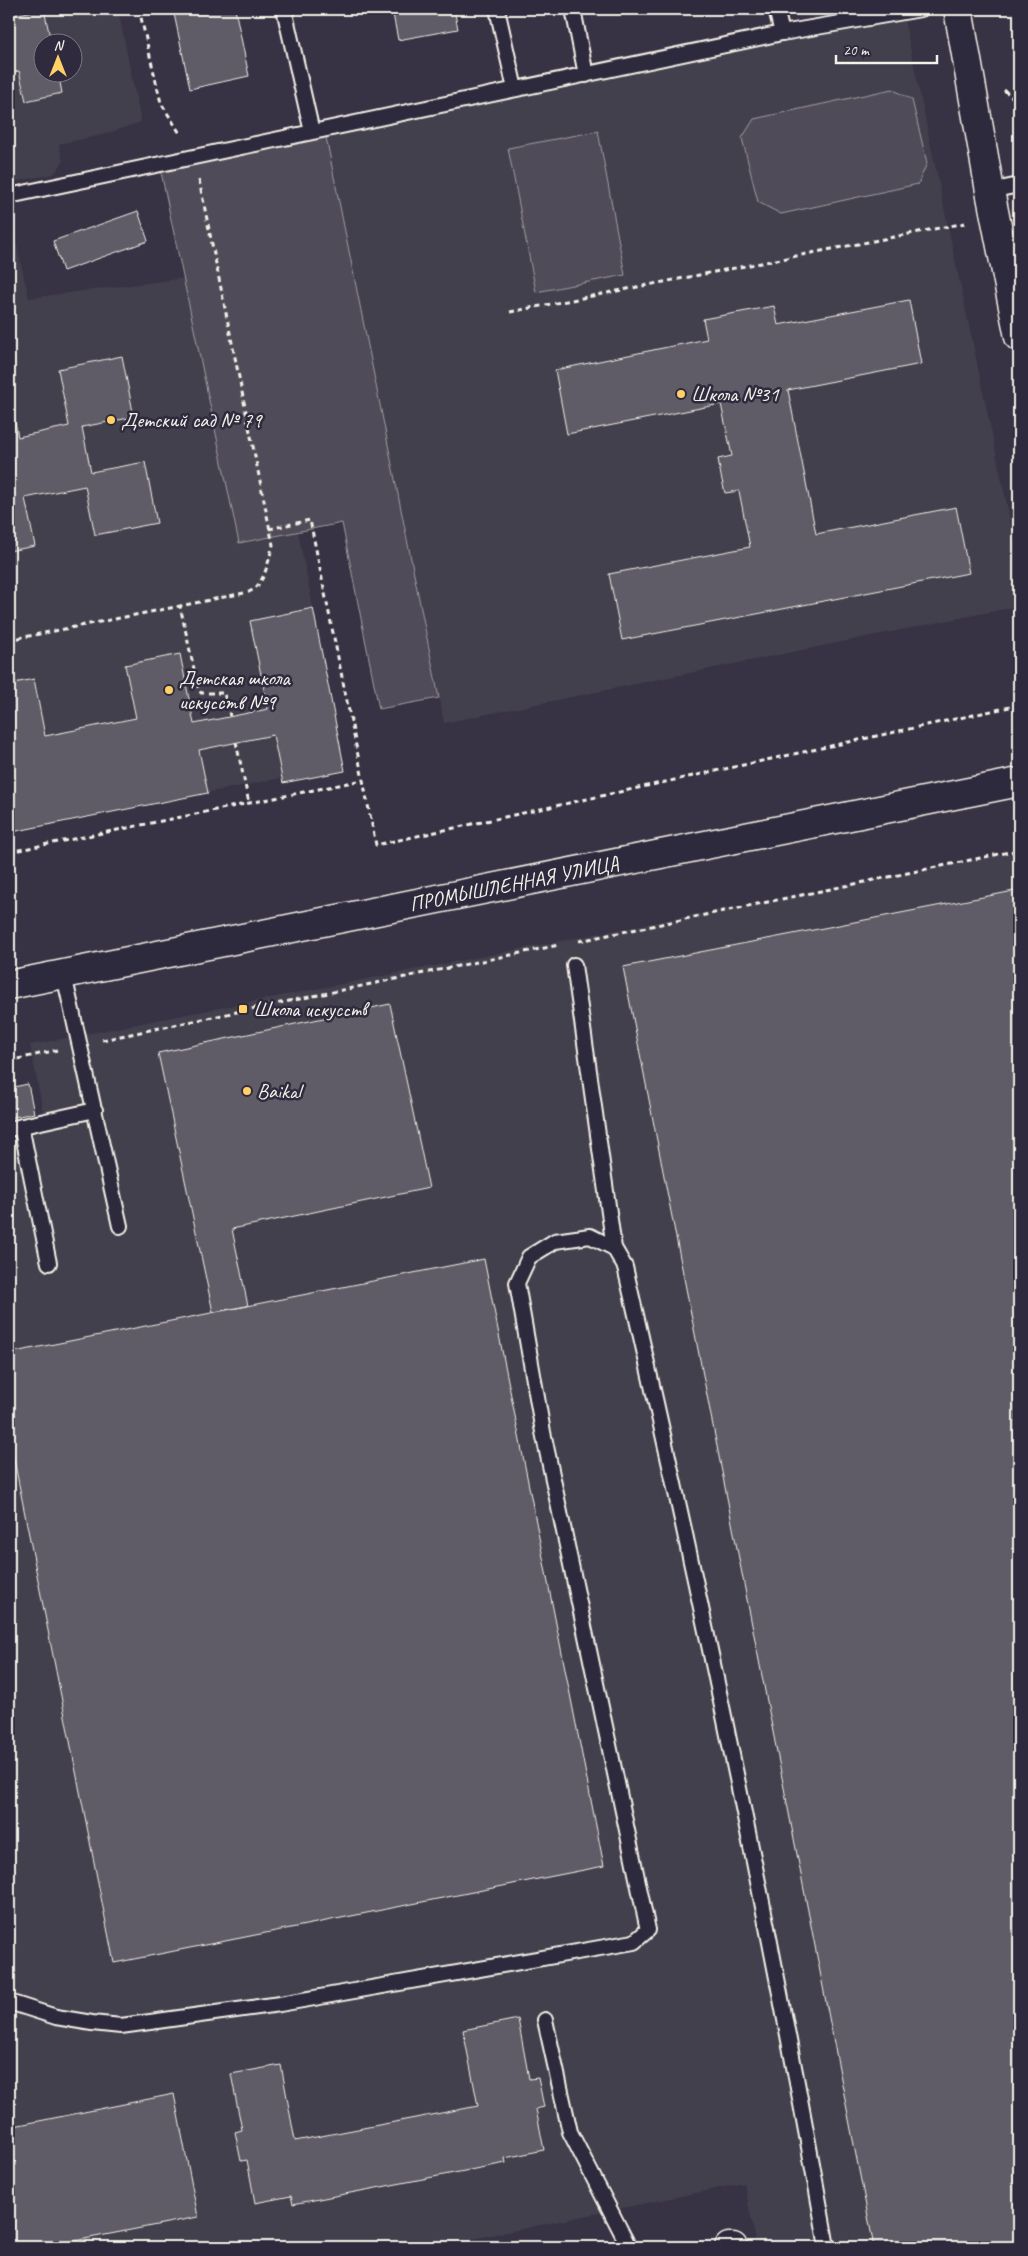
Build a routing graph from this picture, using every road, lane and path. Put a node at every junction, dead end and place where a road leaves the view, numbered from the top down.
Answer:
1 (139, 9) edge
2 (284, 9) edge
3 (498, 9) edge
4 (572, 9) edge
5 (776, 9) edge
6 (921, 9) edge
7 (958, 9) edge
8 (782, 33) junction
9 (586, 74) junction
10 (516, 89) junction
11 (312, 132) junction
12 (194, 157) junction
13 (1019, 185) edge
14 (9, 196) edge
15 (993, 204) junction
16 (510, 312) dead end
17 (1019, 337) edge
18 (269, 529) junction
19 (180, 606) junction
20 (9, 640) edge
21 (1019, 704) edge
22 (230, 716) dead end
23 (236, 742) dead end
24 (363, 780) junction
25 (1019, 782) edge
26 (249, 803) junction
27 (1019, 850) edge
28 (9, 852) edge
29 (570, 943) dead end
30 (560, 945) dead end
31 (574, 965) dead end
32 (64, 975) junction
33 (9, 985) edge
34 (81, 1045) junction
35 (9, 1061) edge
36 (95, 1110) junction
37 (15, 1127) edge
38 (120, 1226) dead end
39 (614, 1248) junction
40 (49, 1263) dead end
41 (9, 2002) edge
42 (545, 2020) dead end
43 (629, 2247) edge
44 (827, 2247) edge

1 - 12 path
2 - 11 lane
3 - 10 lane
4 - 9 lane
5 - 8 lane
6 - 8 lane
7 - 15 main road
8 - 9 lane
9 - 10 lane
10 - 11 lane
11 - 12 lane
12 - 14 lane
12 - 18 path
13 - 15 lane
15 - 16 path
15 - 17 main road
18 - 19 path
18 - 24 path
19 - 20 path
19 - 22 path
21 - 24 path
23 - 26 path
24 - 26 path
25 - 32 main road, ПРОМЫШЛЕННАЯ УЛИЦА
26 - 28 path
27 - 29 path
30 - 34 path
31 - 39 lane
32 - 33 main road, ПРОМЫШЛЕННАЯ УЛИЦА
32 - 34 lane
34 - 35 path
34 - 36 lane
36 - 37 lane
36 - 38 lane
37 - 40 lane
39 - 41 lane
39 - 44 lane
42 - 43 lane

